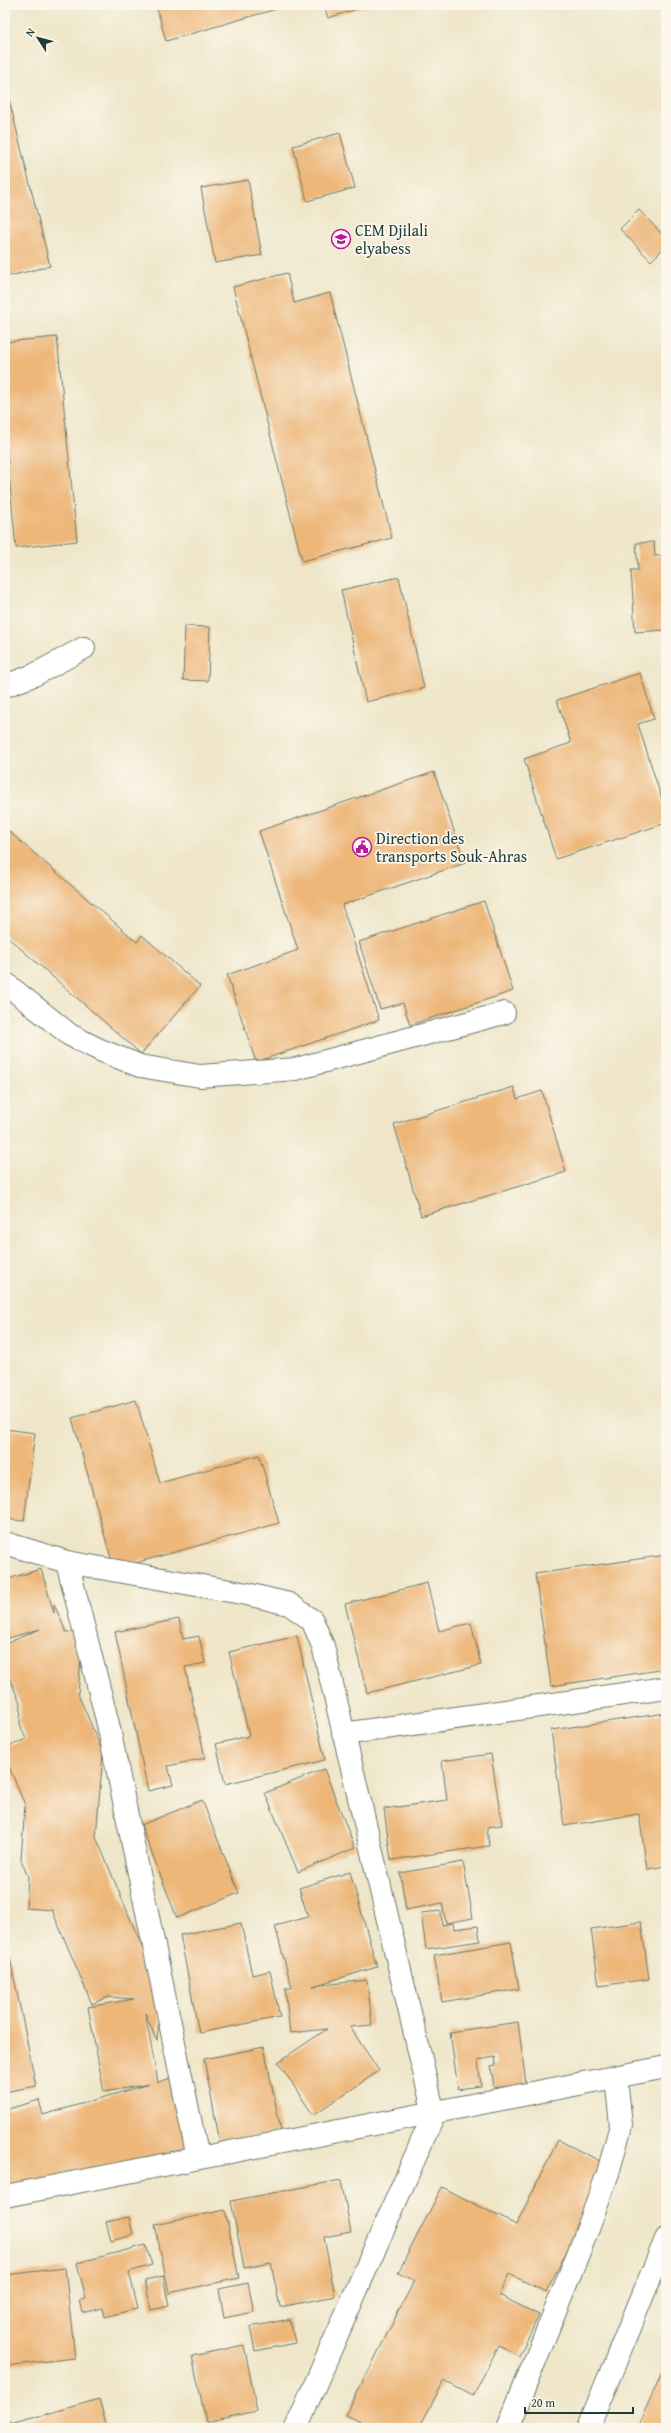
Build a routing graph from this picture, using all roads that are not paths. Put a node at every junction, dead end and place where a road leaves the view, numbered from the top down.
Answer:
1 (84, 648) dead end
2 (5, 686) edge
3 (5, 983) edge
4 (504, 1013) dead end
5 (5, 1543) edge
6 (67, 1562) junction
7 (666, 1688) edge
8 (343, 1734) junction
9 (666, 2067) edge
10 (616, 2077) junction
11 (434, 2114) junction
12 (198, 2158) junction
13 (5, 2196) edge
14 (666, 2239) edge
15 (296, 2428) edge
16 (508, 2428) edge
17 (588, 2428) edge

1 - 2 street
3 - 4 street
5 - 6 street
6 - 8 street
6 - 12 street
7 - 8 street
8 - 11 street
9 - 10 street
10 - 11 street
10 - 16 street
11 - 12 street
11 - 15 street
12 - 13 street
14 - 17 street

